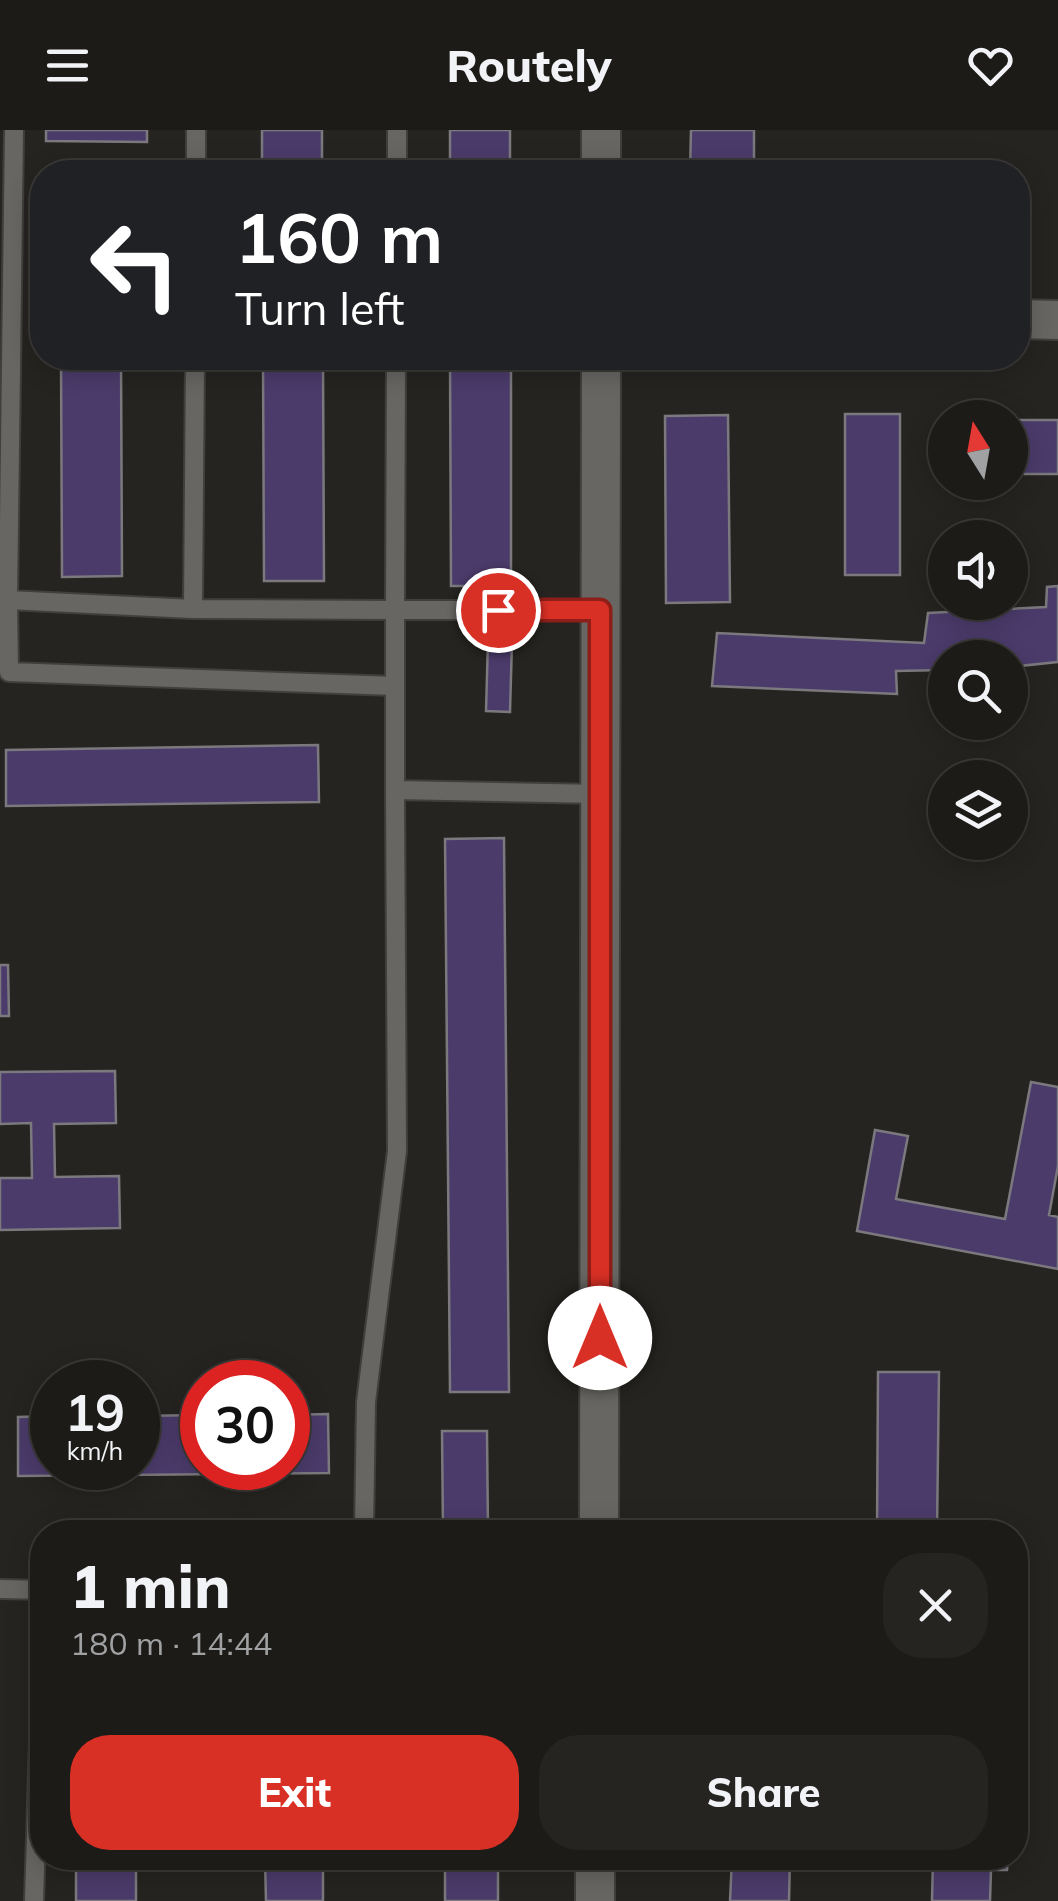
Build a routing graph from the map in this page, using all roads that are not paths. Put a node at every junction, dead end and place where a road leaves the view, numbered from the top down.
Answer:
1 (14, 130) edge
2 (196, 130) edge
3 (397, 130) edge
4 (601, 130) edge
5 (196, 160) edge
6 (397, 160) edge
7 (601, 160) edge
8 (1030, 319) edge
9 (1058, 320) edge
10 (194, 370) edge
11 (396, 370) edge
12 (601, 370) edge
13 (4, 600) edge
14 (193, 608) junction
15 (395, 610) junction
16 (600, 610) junction
17 (395, 686) junction
18 (394, 790) junction
19 (601, 794) junction
20 (364, 1520) edge
21 (599, 1520) edge
22 (0, 1589) edge
23 (30, 1590) edge
24 (35, 1870) edge
25 (596, 1870) edge
26 (34, 1901) edge
27 (595, 1901) edge

1 - 13 lane
2 - 5 lane
3 - 6 lane
4 - 7 street
8 - 9 street
10 - 14 lane
11 - 15 lane
12 - 16 street
13 - 14 lane
13 - 17 lane
14 - 15 lane
15 - 16 lane
15 - 17 lane
16 - 19 street
17 - 18 lane
18 - 19 lane
18 - 20 lane
19 - 21 street
22 - 23 lane
24 - 26 lane
25 - 27 street

